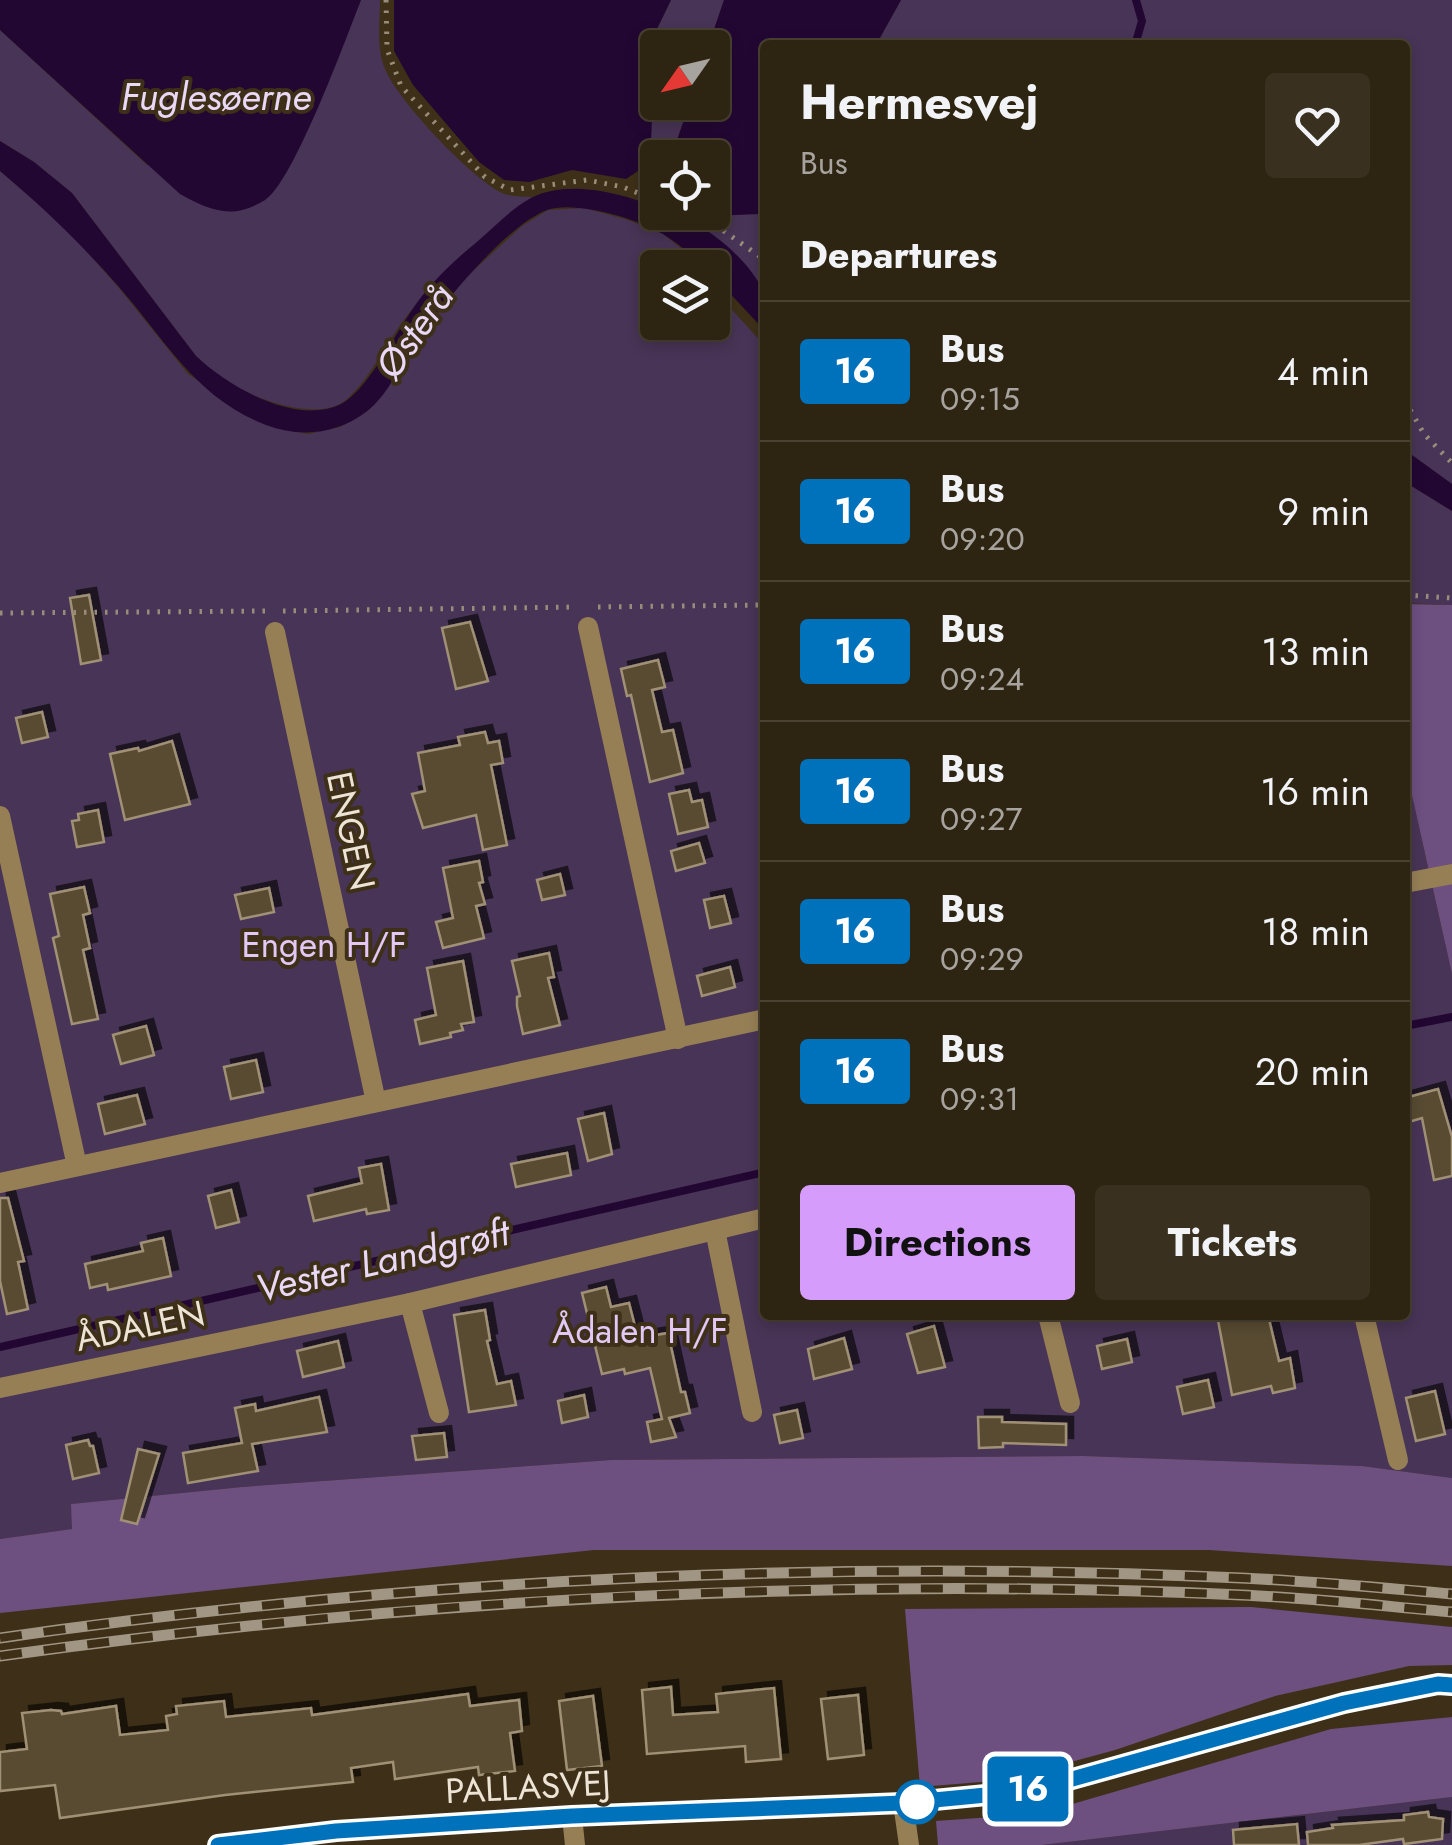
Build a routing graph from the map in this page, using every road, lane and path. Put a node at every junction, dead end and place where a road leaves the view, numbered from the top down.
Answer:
1 (386, 0) edge
2 (640, 194) edge
3 (722, 230) edge
4 (760, 256) edge
5 (1410, 410) edge
6 (1452, 463) edge
7 (1410, 595) edge
8 (1452, 598) edge
9 (760, 605) edge
10 (597, 607) dead end
11 (0, 613) edge
12 (583, 617) joint
13 (275, 632) dead end
14 (0, 816) edge
15 (1452, 874) edge
16 (1410, 882) edge
17 (760, 1021) edge
18 (678, 1039) junction
19 (376, 1102) junction
20 (77, 1166) junction
21 (0, 1183) edge
22 (760, 1219) edge
23 (716, 1230) junction
24 (410, 1303) junction
25 (1049, 1320) edge
26 (1365, 1320) edge
27 (0, 1388) edge
28 (1070, 1403) dead end
29 (752, 1412) dead end
30 (439, 1413) dead end
31 (1398, 1460) dead end
32 (1452, 1685) edge
33 (903, 1803) junction
34 (572, 1816) junction
35 (218, 1845) edge
36 (575, 1845) edge
37 (909, 1845) edge

1 - 2 path
3 - 4 path
5 - 6 path
7 - 8 path
9 - 10 path
11 - 12 path
12 - 18 street
13 - 19 street, ENGEN
14 - 20 street
15 - 16 street
17 - 18 street
18 - 19 street
19 - 20 street
20 - 21 street
22 - 23 street, ÅDALEN
23 - 24 street, ÅDALEN
23 - 29 street
24 - 27 street, ÅDALEN
24 - 30 street
25 - 28 street
26 - 31 street
32 - 33 street, PALLASVEJ
33 - 34 street, PALLASVEJ
33 - 37 street
34 - 35 street, PALLASVEJ
34 - 36 street

